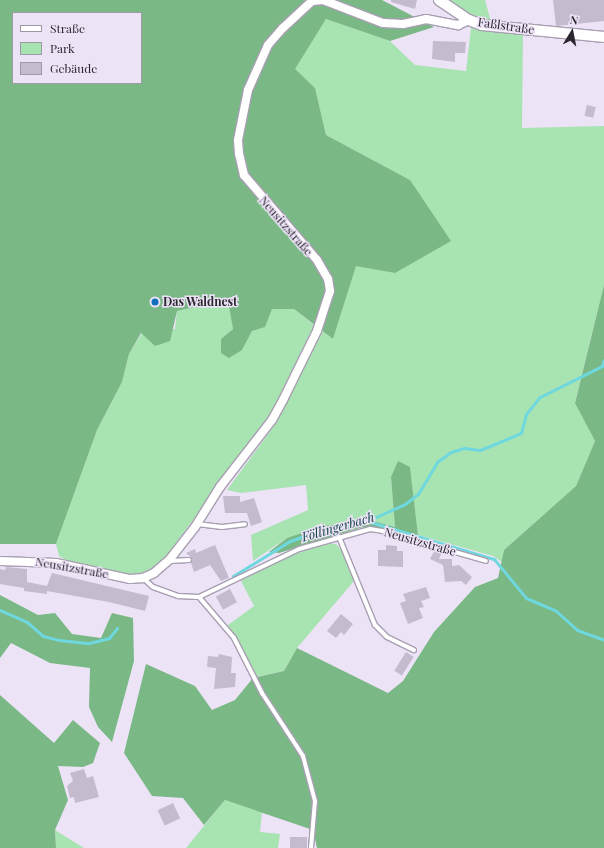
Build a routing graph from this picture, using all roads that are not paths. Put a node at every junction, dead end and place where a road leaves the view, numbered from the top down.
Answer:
1 (439, 0) edge
2 (469, 20) junction
3 (604, 37) edge
4 (197, 524) junction
5 (245, 524) dead end
6 (339, 537) junction
7 (189, 560) dead end
8 (0, 561) edge
9 (168, 561) junction
10 (486, 561) dead end
11 (143, 578) junction
12 (199, 597) junction
13 (414, 650) dead end
14 (311, 848) edge

1 - 2 street, Faßlstraße
2 - 3 street, Faßlstraße
2 - 4 street, Neusitzstraße
4 - 5 lane
4 - 9 street, Neusitzstraße
6 - 10 lane, Neusitzstraße
6 - 12 lane, Neusitzstraße
6 - 13 lane
7 - 9 lane
8 - 11 street, Neusitzstraße
9 - 11 street, Neusitzstraße
11 - 12 lane, Neusitzstraße
12 - 14 lane

